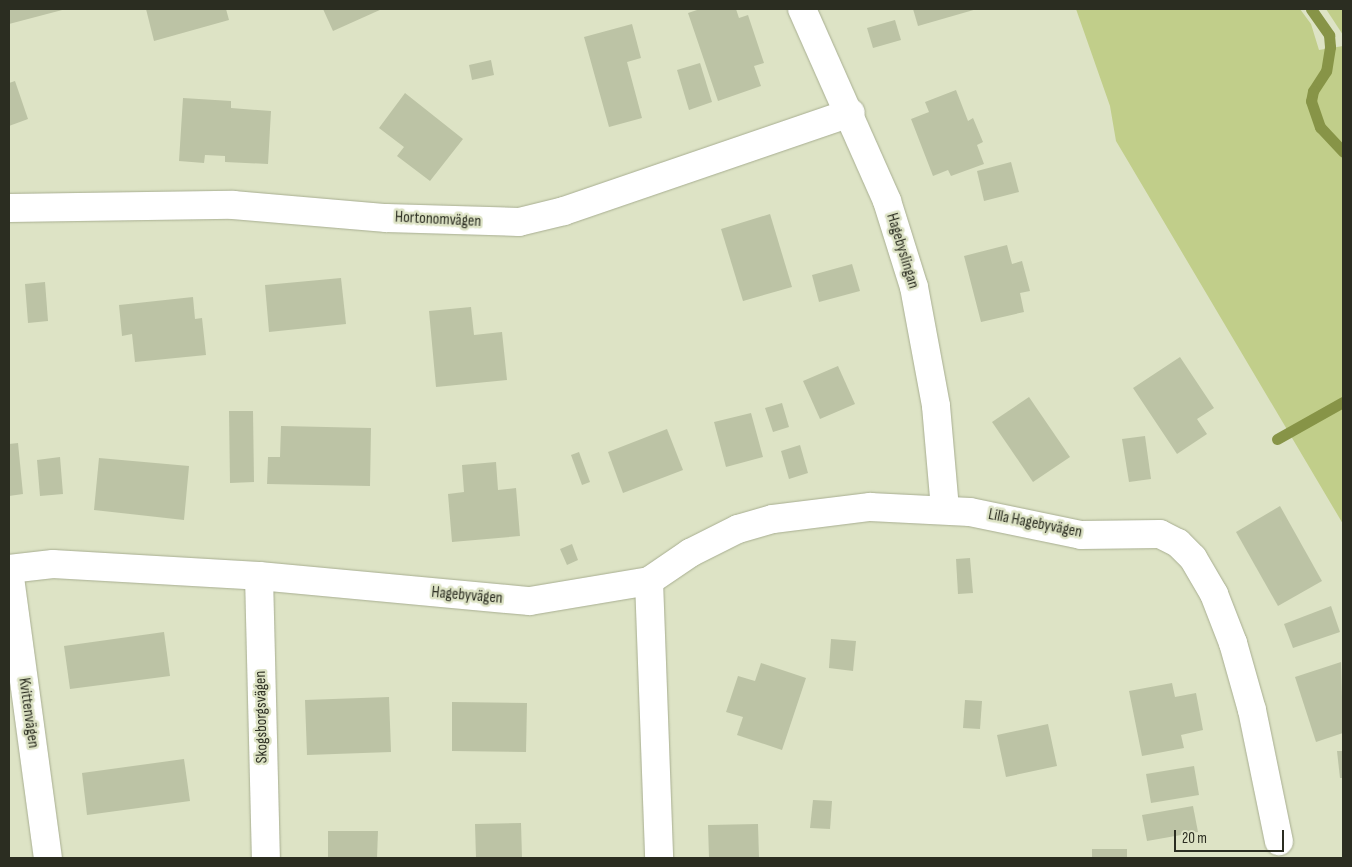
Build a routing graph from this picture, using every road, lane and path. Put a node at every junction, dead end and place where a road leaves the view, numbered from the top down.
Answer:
1 (802, 9) edge
2 (851, 113) junction
3 (9, 208) edge
4 (945, 509) junction
5 (9, 569) edge
6 (259, 576) junction
7 (648, 581) junction
8 (1279, 841) dead end
9 (48, 856) dead end
10 (266, 858) edge
11 (659, 858) edge

1 - 2 street, Hagebyslingan
2 - 3 street, Hortonomvägen
2 - 4 street, Hagebyslingan
4 - 7 street, Lilla Hagebyvägen
4 - 8 street, Lilla Hagebyvägen
5 - 6 street, Hagebyvägen
5 - 9 street, Kvittenvägen
6 - 7 street, Hagebyvägen
6 - 10 street, Skogsborgsvägen
7 - 11 street

